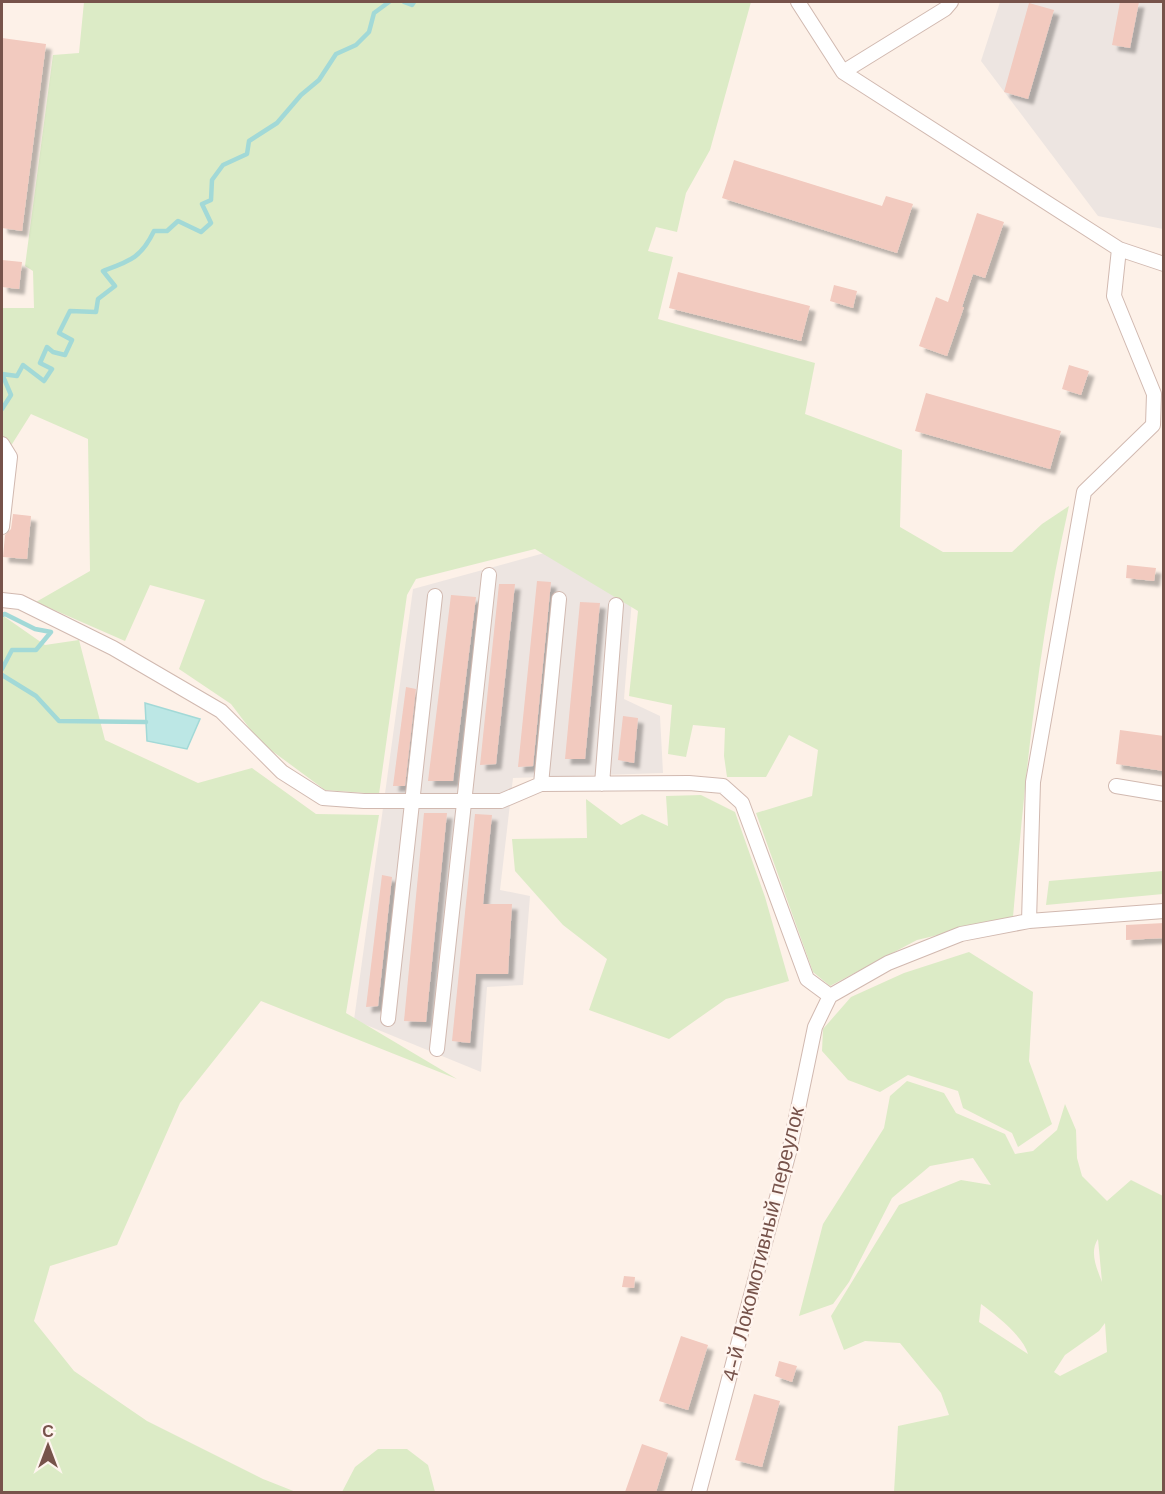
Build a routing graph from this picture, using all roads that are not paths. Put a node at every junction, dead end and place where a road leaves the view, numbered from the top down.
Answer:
1 (798, 2) edge
2 (951, 2) edge
3 (843, 72) junction
4 (1119, 249) junction
5 (1164, 264) edge
6 (2, 444) edge
7 (2, 527) edge
8 (489, 575) dead end
9 (435, 596) dead end
10 (559, 599) dead end
11 (2, 600) edge
12 (616, 605) dead end
13 (541, 784) junction
14 (602, 784) junction
15 (1116, 786) dead end
16 (1164, 794) edge
17 (414, 801) junction
18 (464, 801) junction
19 (1164, 911) edge
20 (1029, 921) junction
21 (830, 996) junction
22 (388, 1019) dead end
23 (437, 1049) dead end
24 (699, 1492) edge

1 - 3 street
2 - 3 street
3 - 4 street
4 - 5 street
4 - 20 street
6 - 7 street
8 - 18 street
9 - 17 street
10 - 13 street
11 - 17 street
12 - 14 street
13 - 14 street
13 - 18 street
14 - 21 street
15 - 16 street
17 - 18 street
17 - 22 street
18 - 23 street
19 - 20 street
20 - 21 street
21 - 24 street, 4-й Локомотивный переулок

